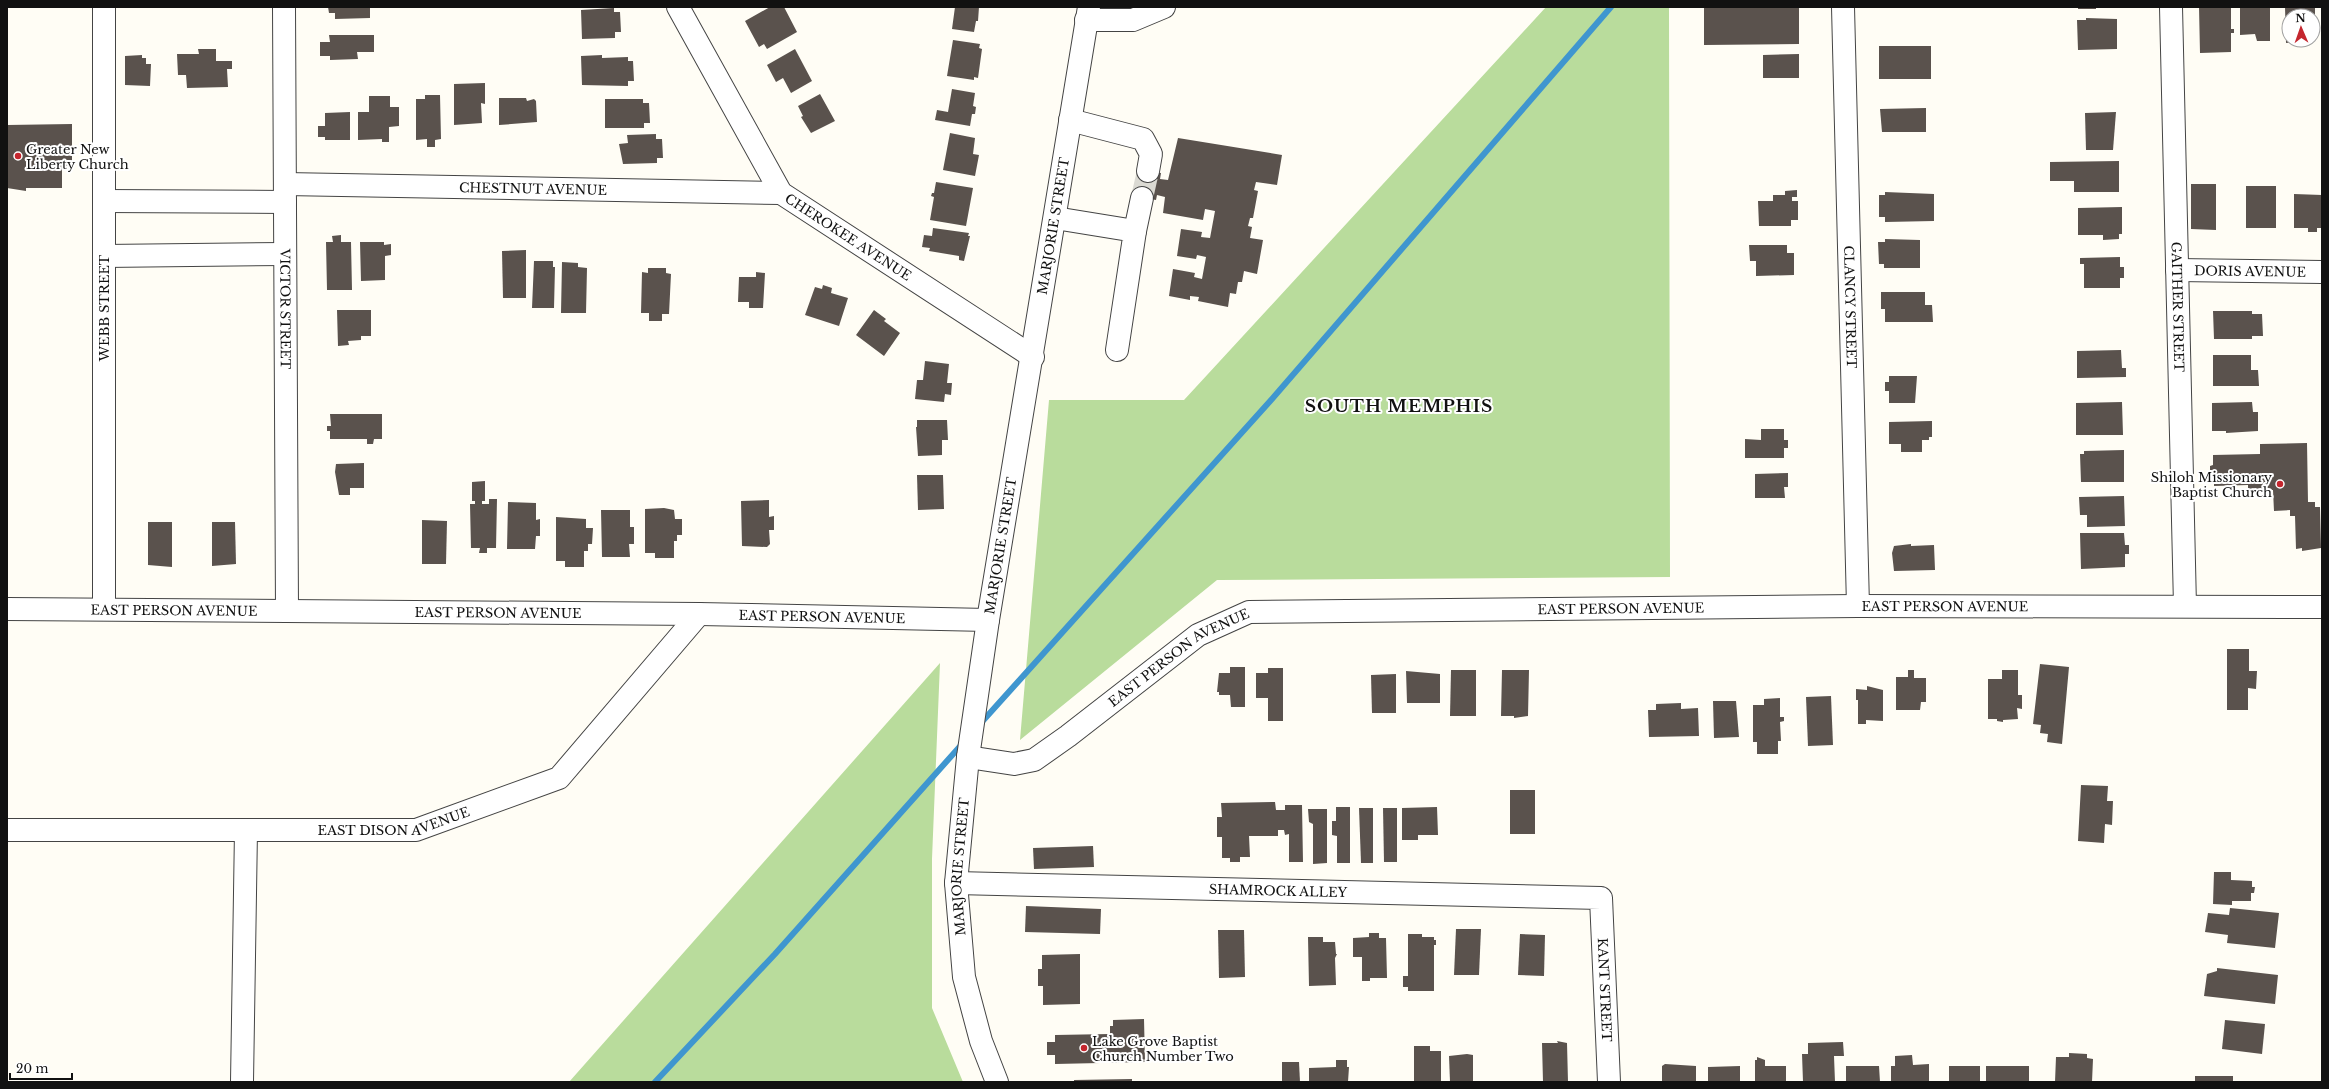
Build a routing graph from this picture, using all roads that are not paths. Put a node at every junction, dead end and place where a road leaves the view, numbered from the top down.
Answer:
1 (104, 7) edge
2 (284, 7) edge
3 (678, 7) edge
4 (1164, 7) edge
5 (1843, 7) edge
6 (2171, 7) edge
7 (1088, 14) edge
8 (1070, 120) junction
9 (1148, 171) tunnel mouth
10 (285, 193) junction
11 (782, 193) junction
12 (1142, 198) tunnel mouth
13 (104, 201) junction
14 (1055, 218) junction
15 (1135, 231) junction
16 (285, 254) junction
17 (104, 256) junction
18 (2178, 270) junction
19 (2322, 272) edge
20 (1117, 350) dead end
21 (1033, 357) junction
22 (1858, 606) junction
23 (2185, 606) junction
24 (2322, 607) edge
25 (7, 609) edge
26 (104, 609) junction
27 (287, 610) junction
28 (699, 614) junction
29 (988, 620) junction
30 (968, 757) junction
31 (7, 830) edge
32 (246, 830) junction
33 (956, 883) junction
34 (1601, 898) joint
35 (242, 1082) edge
36 (997, 1082) edge
37 (1609, 1082) edge

1 - 13 street, WEBB STREET
2 - 10 street, VICTOR STREET
3 - 11 street, CHEROKEE AVENUE
4 - 7 street
5 - 22 street, CLANCY STREET
6 - 18 street, GAITHER STREET
7 - 8 street, MARJORIE STREET
8 - 9 street
8 - 14 street, MARJORIE STREET
10 - 11 street, CHESTNUT AVENUE
10 - 13 street, CHESTNUT AVENUE
10 - 16 street, VICTOR STREET
11 - 21 street, CHEROKEE AVENUE
12 - 15 street
13 - 17 street, WEBB STREET
14 - 15 street
14 - 21 street, MARJORIE STREET
15 - 20 street
16 - 17 street
16 - 27 street, VICTOR STREET
17 - 26 street, WEBB STREET
18 - 19 street, DORIS AVENUE
18 - 23 street, GAITHER STREET
21 - 29 street, MARJORIE STREET
22 - 23 street, EAST PERSON AVENUE
22 - 30 street, EAST PERSON AVENUE
23 - 24 street, EAST PERSON AVENUE
25 - 26 street, EAST PERSON AVENUE
26 - 27 street, EAST PERSON AVENUE
27 - 28 street, EAST PERSON AVENUE
28 - 29 street, EAST PERSON AVENUE
28 - 32 street, EAST DISON AVENUE
29 - 30 street, MARJORIE STREET
30 - 33 street, MARJORIE STREET
31 - 32 street, EAST DISON AVENUE
32 - 35 street
33 - 34 street, SHAMROCK ALLEY
33 - 36 street, MARJORIE STREET
34 - 37 street, KANT STREET

